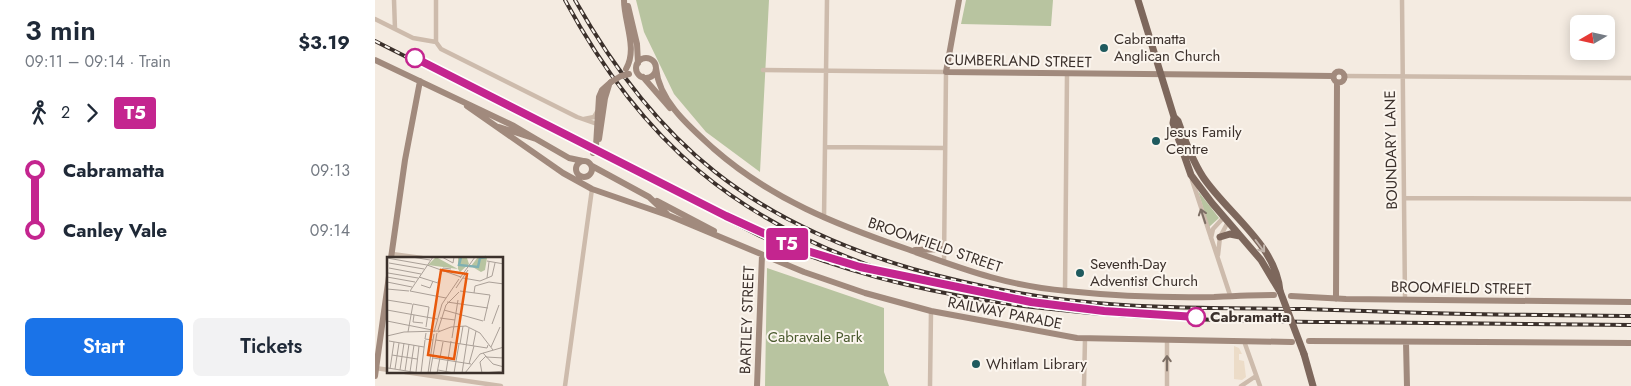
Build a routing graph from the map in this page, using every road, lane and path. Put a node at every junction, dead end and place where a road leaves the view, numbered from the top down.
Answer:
1 (394, 0) edge
2 (435, 0) edge
3 (625, 0) edge
4 (827, 0) edge
5 (959, 0) edge
6 (1138, 0) edge
7 (1402, 0) edge
8 (375, 19) edge
9 (395, 29) junction
10 (435, 42) junction
11 (637, 42) junction
12 (651, 59) junction
13 (375, 60) edge
14 (637, 64) junction
15 (656, 68) junction
16 (763, 70) dead end
17 (826, 71) junction
18 (946, 72) junction
19 (625, 73) junction
20 (1067, 74) junction
21 (1161, 74) junction
22 (641, 76) junction
23 (1333, 76) junction
24 (1344, 76) junction
25 (1403, 76) junction
26 (1631, 78) edge
27 (420, 81) junction
28 (1337, 83) junction
29 (467, 106) junction
30 (474, 109) junction
31 (601, 111) junction
32 (1174, 117) junction
33 (590, 118) junction
34 (682, 118) junction
35 (580, 119) junction
36 (489, 123) junction
37 (597, 124) junction
38 (511, 131) junction
39 (600, 137) junction
40 (536, 139) junction
41 (826, 147) junction
42 (945, 148) junction
43 (594, 150) junction
44 (530, 151) junction
45 (564, 154) junction
46 (583, 161) junction
47 (591, 166) junction
48 (577, 173) junction
49 (1191, 176) junction
50 (585, 177) junction
51 (614, 179) junction
52 (593, 190) junction
53 (649, 197) junction
54 (1405, 198) junction
55 (1631, 199) edge
56 (1233, 213) junction
57 (670, 216) junction
58 (823, 218) junction
59 (1226, 219) junction
60 (1240, 236) junction
61 (1220, 237) junction
62 (1211, 239) junction
63 (726, 240) junction
64 (906, 249) junction
65 (944, 249) junction
66 (762, 255) junction
67 (392, 256) edge
68 (1218, 256) junction
69 (407, 257) edge
70 (944, 263) junction
71 (1276, 280) junction
72 (387, 290) edge
73 (1065, 291) junction
74 (1277, 293) junction
75 (1230, 295) junction
76 (1291, 296) dead end
77 (1336, 298) junction
78 (1405, 299) junction
79 (1631, 302) edge
80 (931, 312) junction
81 (1085, 339) junction
82 (1167, 340) junction
83 (1244, 341) junction
84 (1309, 341) dead end
85 (1292, 342) dead end
86 (1406, 342) junction
87 (1631, 343) edge
88 (376, 368) edge
89 (419, 374) edge
90 (375, 376) edge
91 (1256, 376) junction
92 (501, 386) edge
93 (565, 386) edge
94 (757, 386) edge
95 (930, 386) edge
96 (1084, 386) edge
97 (1167, 386) edge
98 (1241, 386) edge
99 (1260, 386) edge
100 (1313, 386) edge
101 (1407, 386) edge

1 - 9 street
2 - 10 street
3 - 11 main road
3 - 19 main road
4 - 17 street
5 - 18 main road
6 - 21 main road
7 - 25 street, BOUNDARY LANE
8 - 9 street
9 - 10 street
10 - 35 street
11 - 12 main road
11 - 14 main road
12 - 14 main road
12 - 15 main road
13 - 27 main road, RAILWAY PARADE
14 - 19 main road
14 - 22 main road
15 - 22 main road
15 - 34 main road
16 - 17 street, CUMBERLAND STREET
17 - 18 street, CUMBERLAND STREET
17 - 41 street
18 - 20 main road, CUMBERLAND STREET
18 - 42 street
19 - 22 main road
19 - 31 main road, bridge
20 - 21 main road, CUMBERLAND STREET
20 - 73 street
21 - 23 main road, CUMBERLAND STREET
21 - 32 main road
22 - 34 main road
23 - 24 main road
23 - 28 main road
24 - 25 street
24 - 28 main road
25 - 26 street
25 - 54 street, BOUNDARY LANE
27 - 29 main road, RAILWAY PARADE
27 - 67 main road
28 - 77 main road
29 - 30 main road, RAILWAY PARADE
29 - 36 main road, RAILWAY PARADE
30 - 38 main road
30 - 40 main road, RAILWAY PARADE
31 - 33 street
31 - 37 main road
31 - 39 main road
32 - 49 main road
32 - 56 main road
33 - 35 street
33 - 37 street
34 - 58 main road, BROOMFIELD STREET
35 - 37 street
36 - 38 main road
36 - 44 main road, RAILWAY PARADE
37 - 39 street
37 - 43 main road
38 - 40 main road
38 - 44 main road
39 - 43 main road
40 - 45 main road
41 - 42 street
41 - 58 street
42 - 65 street
43 - 46 main road
43 - 47 main road
44 - 52 main road, RAILWAY PARADE
45 - 46 main road
45 - 48 main road
46 - 47 main road
46 - 48 main road
47 - 50 main road
47 - 51 main road
48 - 50 main road
49 - 59 main road
62 -> 49 street
50 - 51 main road
51 - 53 main road
52 - 57 main road, RAILWAY PARADE
52 - 93 street
53 - 57 main road
53 - 63 main road, RAILWAY PARADE
54 - 55 street
54 - 78 street, BOUNDARY LANE
56 - 59 main road
56 -> 71 main road
57 - 63 main road, RAILWAY PARADE
58 - 64 main road, BROOMFIELD STREET
59 - 60 main road
59 - 61 street
59 - 62 street
60 - 61 main road
60 - 71 main road
61 - 68 street
62 - 68 street
63 - 66 main road, RAILWAY PARADE
64 - 65 main road
64 - 70 main road, BROOMFIELD STREET
65 - 70 street
66 - 80 main road, RAILWAY PARADE
66 - 94 main road, BARTLEY STREET
67 - 69 street
68 - 75 street
70 - 73 main road, BROOMFIELD STREET
71 - 74 main road
72 - 88 main road
73 - 75 main road, BROOMFIELD STREET
74 - 75 main road, BROOMFIELD STREET
74 - 100 main road, bridge
76 - 77 main road, BROOMFIELD STREET
77 - 78 main road, BROOMFIELD STREET
78 - 79 main road, BROOMFIELD STREET
80 - 81 main road, RAILWAY PARADE
80 - 95 street
81 - 82 main road, RAILWAY PARADE
81 - 96 street
82 - 83 main road, RAILWAY PARADE
97 -> 82 street
83 - 85 main road, RAILWAY PARADE
83 - 91 street
84 - 86 main road
86 - 87 main road
86 - 101 main road
88 - 90 main road
89 - 92 street
91 - 98 street
91 - 99 street

